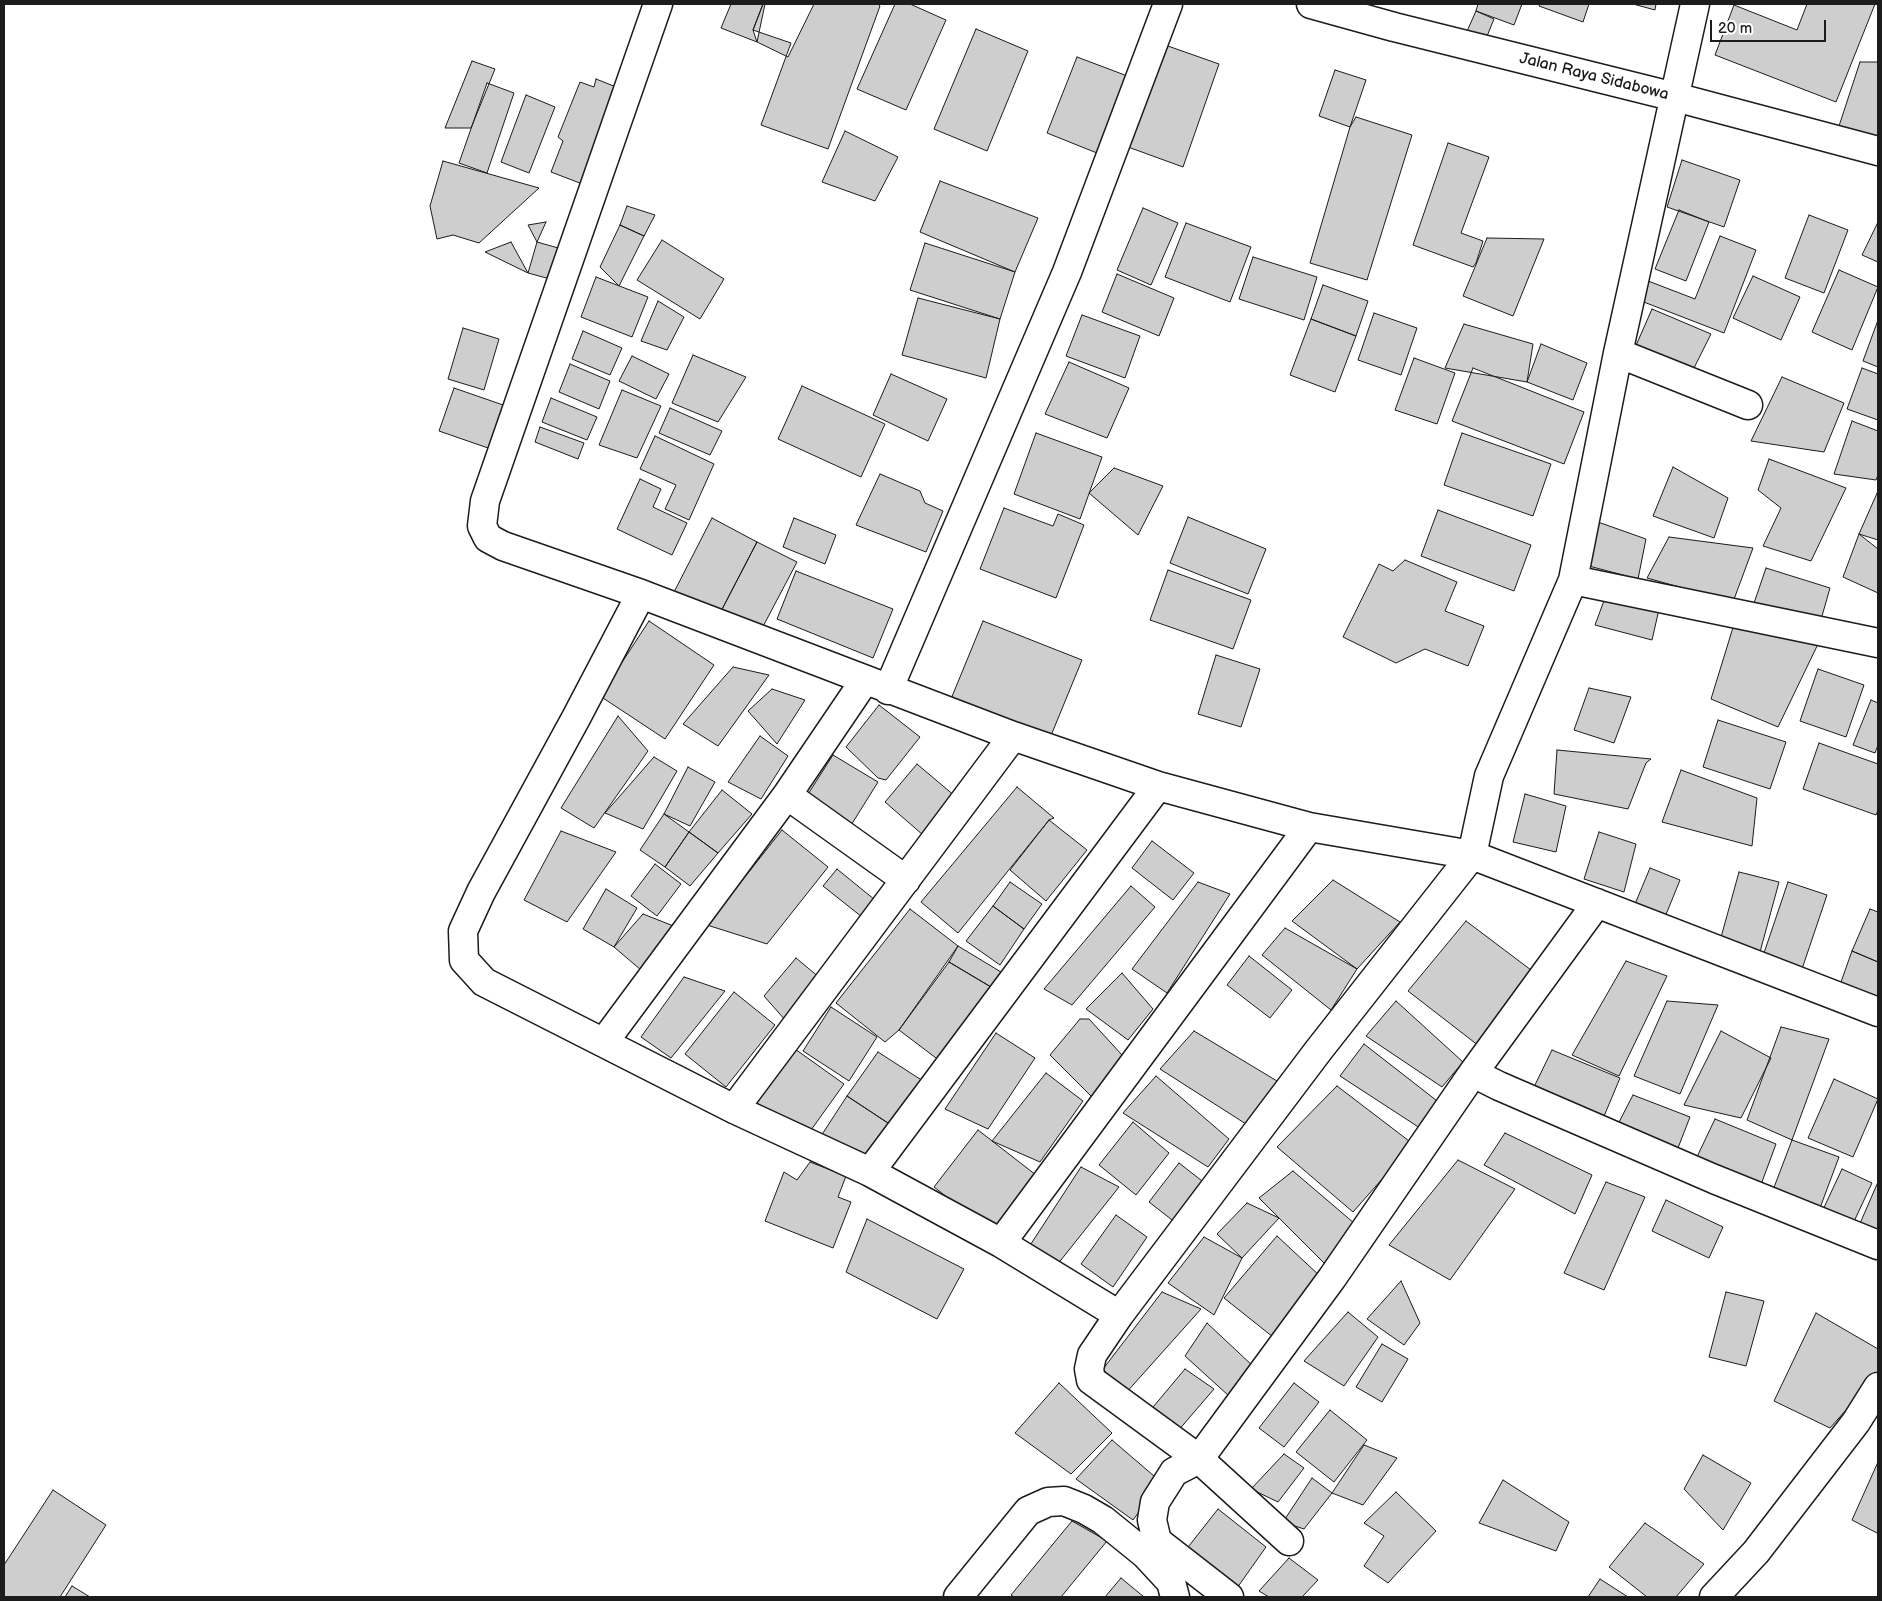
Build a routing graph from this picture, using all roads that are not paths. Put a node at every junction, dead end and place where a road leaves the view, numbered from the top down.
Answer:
1 (658, 4) edge
2 (1168, 4) edge
3 (1311, 4) edge
4 (1695, 4) edge
5 (1675, 97) junction
6 (1878, 151) edge
7 (1618, 353) junction
8 (1748, 406) dead end
9 (1573, 580) junction
10 (641, 594) junction
11 (1878, 642) edge
12 (876, 685) junction
13 (1013, 736) junction
14 (1158, 786) junction
15 (787, 795) junction
16 (1309, 827) junction
17 (1472, 855) junction
18 (906, 880) junction
19 (1597, 903) junction
20 (1878, 1012) edge
21 (604, 1042) junction
22 (1473, 1073) junction
23 (734, 1108) junction
24 (870, 1172) junction
25 (1000, 1243) junction
26 (1878, 1245) edge
27 (1119, 1315) junction
28 (1878, 1387) edge
29 (1199, 1459) junction
30 (1289, 1541) dead end
31 (1151, 1547) junction
32 (958, 1597) edge
33 (1175, 1597) edge
34 (1229, 1597) edge
35 (1714, 1597) edge

1 - 10 main road
2 - 12 main road
3 - 5 main road, Jalan Raya Sidabowa
4 - 5 main road
5 - 6 main road, Jalan Raya Sidabowa
5 - 7 main road
7 - 8 main road
7 - 9 main road
9 - 11 main road
9 - 17 main road
10 - 12 main road
10 - 21 main road
12 - 13 main road
12 - 15 main road
13 - 14 main road
13 - 18 main road
14 - 16 main road
14 - 24 main road
15 - 18 main road
15 - 21 main road
16 - 17 main road
16 - 25 main road
17 - 19 main road
17 - 27 main road
18 - 23 main road
19 - 20 main road
19 - 22 main road
21 - 23 main road
22 - 26 main road
22 - 29 main road
23 - 24 main road
24 - 25 main road
25 - 27 main road
27 - 29 main road
28 - 35 main road
29 - 30 main road
29 - 31 main road
31 - 32 main road
31 - 33 main road
31 - 34 main road

